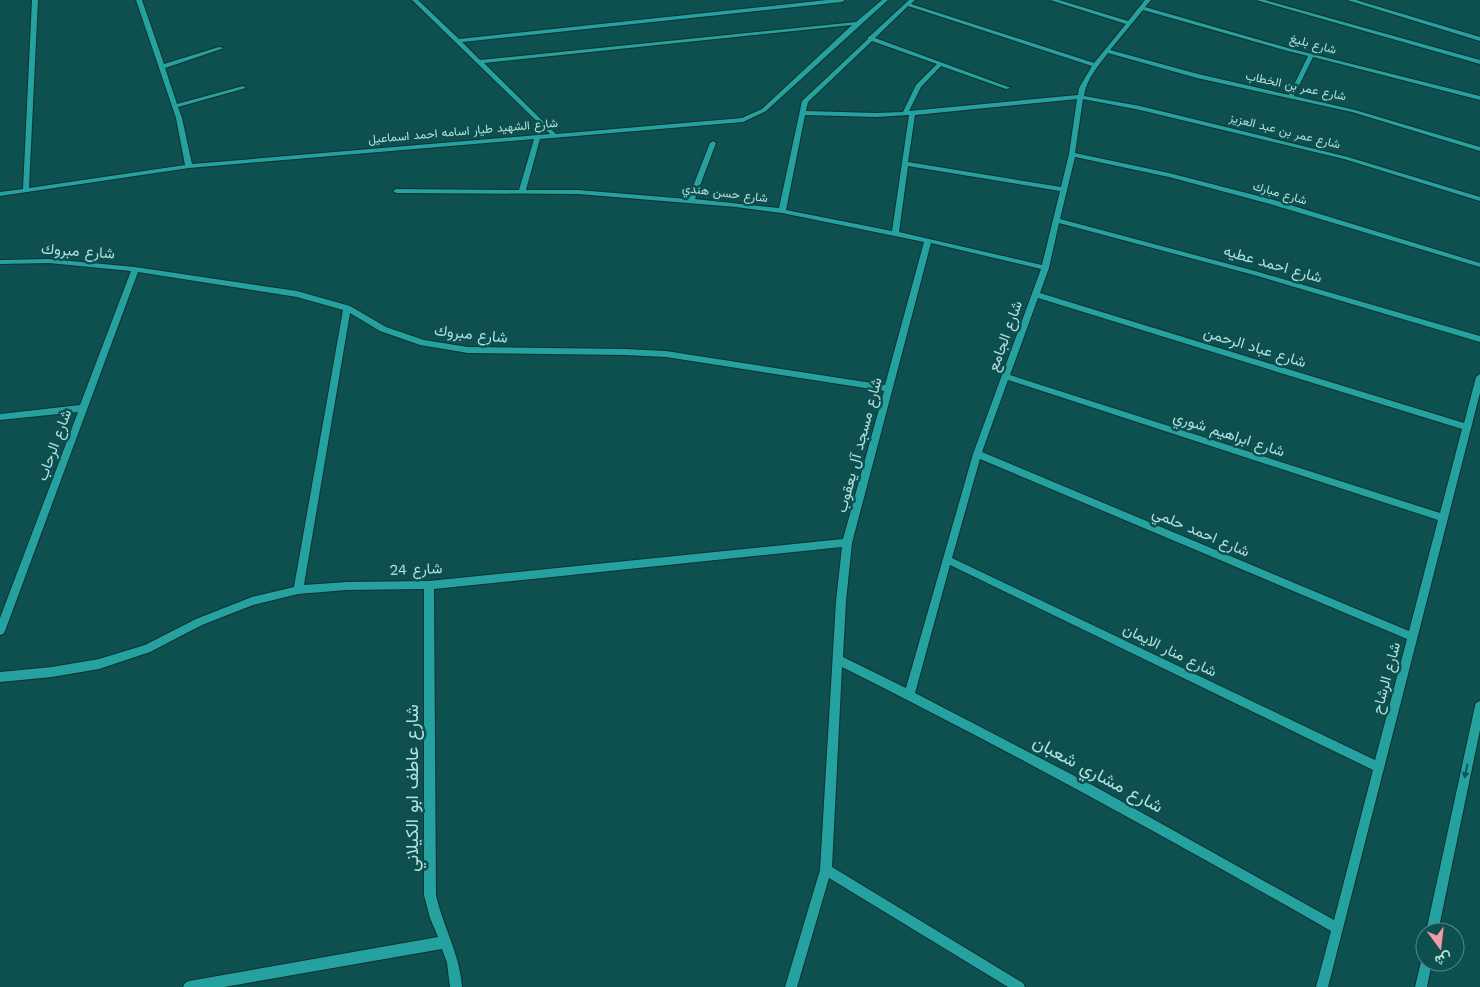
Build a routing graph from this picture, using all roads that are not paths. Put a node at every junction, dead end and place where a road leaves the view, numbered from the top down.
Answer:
1 (35, 0) edge
2 (138, 0) edge
3 (415, 0) edge
4 (842, 0) edge
5 (885, 0) edge
6 (1053, 0) edge
7 (1148, 0) edge
8 (1259, 0) edge
9 (1350, 0) edge
10 (909, 2) edge
11 (1142, 8) junction
12 (858, 23) junction
13 (1129, 23) junction
14 (870, 38) junction
15 (1480, 39) edge
16 (458, 41) junction
17 (221, 48) dead end
18 (1106, 51) junction
19 (1310, 55) junction
20 (481, 62) junction
21 (1480, 62) edge
22 (940, 64) junction
23 (1094, 65) junction
24 (161, 67) junction
25 (244, 88) dead end
26 (1008, 88) dead end
27 (1081, 97) junction
28 (1291, 97) junction
29 (1480, 98) edge
30 (806, 101) joint
31 (175, 106) junction
32 (802, 113) junction
33 (909, 113) junction
34 (554, 135) junction
35 (538, 136) junction
36 (713, 144) dead end
37 (1480, 149) edge
38 (1072, 154) junction
39 (906, 164) junction
40 (189, 166) junction
41 (1063, 189) junction
42 (26, 191) junction
43 (396, 191) dead end
44 (522, 192) junction
45 (0, 194) edge
46 (1480, 199) edge
47 (691, 200) junction
48 (782, 212) junction
49 (1057, 220) junction
50 (895, 234) junction
51 (928, 240) junction
52 (0, 262) edge
53 (1480, 265) edge
54 (1045, 268) junction
55 (135, 269) junction
56 (1035, 294) junction
57 (347, 308) junction
58 (1480, 339) edge
59 (1005, 376) junction
60 (1480, 377) edge
61 (888, 389) junction
62 (82, 408) junction
63 (0, 417) edge
64 (1467, 427) junction
65 (977, 454) junction
66 (1443, 518) junction
67 (847, 543) junction
68 (948, 560) junction
69 (429, 585) junction
70 (298, 590) junction
71 (0, 631) edge
72 (1413, 637) junction
73 (838, 660) junction
74 (0, 677) edge
75 (909, 695) junction
76 (1480, 706) edge
77 (1378, 767) junction
78 (826, 870) junction
79 (1434, 922) edge
80 (1337, 928) junction
81 (446, 942) junction
82 (1424, 972) edge
83 (189, 987) edge
84 (456, 987) edge
85 (791, 987) edge
86 (1020, 987) edge
87 (1322, 987) edge
88 (1421, 987) edge

1 - 42 street
2 - 24 street
3 - 16 street
4 - 16 street
5 - 12 street, شارع الشهيد طيار اسامه احمد اسماعيل
6 - 13 street
7 - 11 street, شارع الجامع
8 - 21 street
9 - 15 street
10 - 14 street
10 - 23 street
11 - 13 street, شارع الجامع
11 - 19 street, شارع بليغ
12 - 20 street
12 - 34 street, شارع الشهيد طيار اسامه احمد اسماعيل
13 - 18 street, شارع الجامع
14 - 22 street
14 - 30 street
16 - 20 street
17 - 24 street
18 - 23 street, شارع الجامع
18 - 28 street, شارع عمر بن الخطاب
19 - 28 street
19 - 29 street, شارع بليغ
20 - 34 street
22 - 26 street
22 - 33 street
23 - 27 street, شارع الجامع
24 - 31 street
25 - 31 street
27 - 33 street
27 - 38 street, شارع الجامع
27 - 46 street, شارع عمر بن عبد العزيز
28 - 37 street, شارع عمر بن الخطاب
30 - 32 street
31 - 40 street
32 - 33 street
32 - 48 street
33 - 39 street
34 - 35 street, شارع الشهيد طيار اسامه احمد اسماعيل
35 - 40 street, شارع الشهيد طيار اسامه احمد اسماعيل
35 - 44 street
36 - 47 street
38 - 41 street, شارع الجامع
38 - 53 street, شارع مبارك
39 - 41 street
39 - 50 street
40 - 42 street, شارع الشهيد طيار اسامه احمد اسماعيل
41 - 49 street, شارع الجامع
42 - 45 street, شارع الشهيد طيار اسامه احمد اسماعيل
43 - 44 street, شارع حسن هندي
44 - 47 street, شارع حسن هندي
47 - 48 street, شارع حسن هندي
48 - 50 street, شارع حسن هندي
49 - 54 street, شارع الجامع
49 - 58 street, شارع احمد عطيه
50 - 51 street, شارع حسن هندي
51 - 54 street, شارع حسن هندي
51 - 61 street, شارع مسجد آل يعقوب
52 - 55 street, شارع مبروك
54 - 56 street, شارع الجامع
55 - 57 street, شارع مبروك
55 - 62 street, شارع الرحاب
56 - 59 street, شارع الجامع
56 - 64 street, شارع عباد الرحمن
57 - 61 street, شارع مبروك
57 - 70 street
59 - 65 street, شارع الجامع
59 - 66 street, شارع ابراهيم شوري
60 - 64 street, شارع الرشاح
61 - 67 street, شارع مسجد آل يعقوب
62 - 63 street
62 - 71 street, شارع الرحاب
64 - 66 street, شارع الرشاح
65 - 68 street, شارع الجامع
65 - 72 street, شارع احمد حلمي
66 - 72 street, شارع الرشاح
67 - 69 street, شارع 24
67 - 73 street, شارع مسجد آل يعقوب
68 - 75 street, شارع الجامع
68 - 77 street, شارع منار الايمان
69 - 70 street, شارع 24
69 - 81 street, شارع عاطف ابو الكيلاني
70 - 74 street, شارع 24
72 - 77 street, شارع الرشاح
73 - 75 street, شارع مشاري شعبان
73 - 78 street
75 - 80 street, شارع مشاري شعبان
76 -> 79 street
77 - 80 street, شارع الرشاح
78 - 85 street
78 - 86 street
80 - 87 street, شارع الرشاح
81 - 83 street
81 - 84 street, شارع عاطف ابو الكيلاني
82 - 88 street

